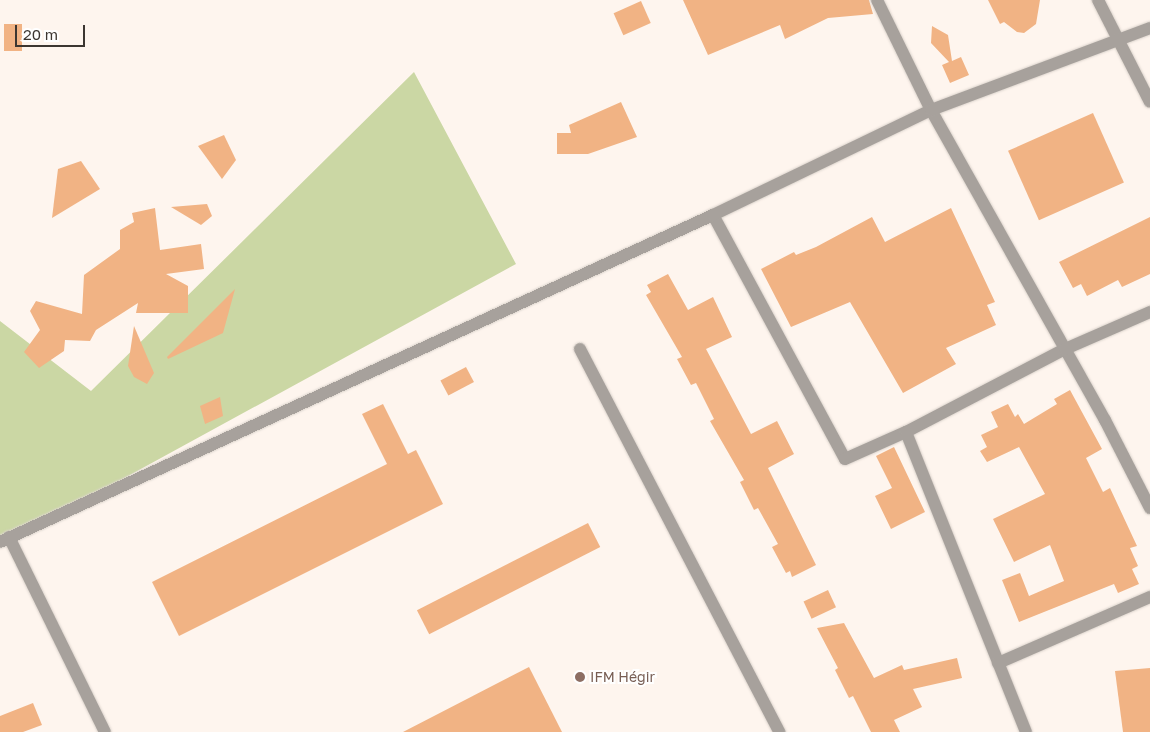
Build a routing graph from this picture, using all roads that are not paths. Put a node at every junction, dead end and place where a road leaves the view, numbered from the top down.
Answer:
1 (877, 0) edge
2 (1098, 0) edge
3 (1150, 28) edge
4 (1118, 40) junction
5 (1150, 102) edge
6 (931, 110) junction
7 (713, 215) junction
8 (1150, 312) edge
9 (580, 349) dead end
10 (1066, 349) junction
11 (906, 432) junction
12 (1150, 508) edge
13 (5, 540) edge
14 (1150, 597) edge
15 (998, 663) junction
16 (105, 732) edge
17 (779, 732) edge
18 (1026, 732) edge

1 - 6 street
2 - 4 street
3 - 4 street
4 - 5 street
4 - 6 street
6 - 7 street
6 - 10 street
7 - 11 street
7 - 13 street
8 - 10 street
9 - 17 street
10 - 11 street
10 - 12 street
11 - 15 street
13 - 16 street
14 - 15 street
15 - 18 street

